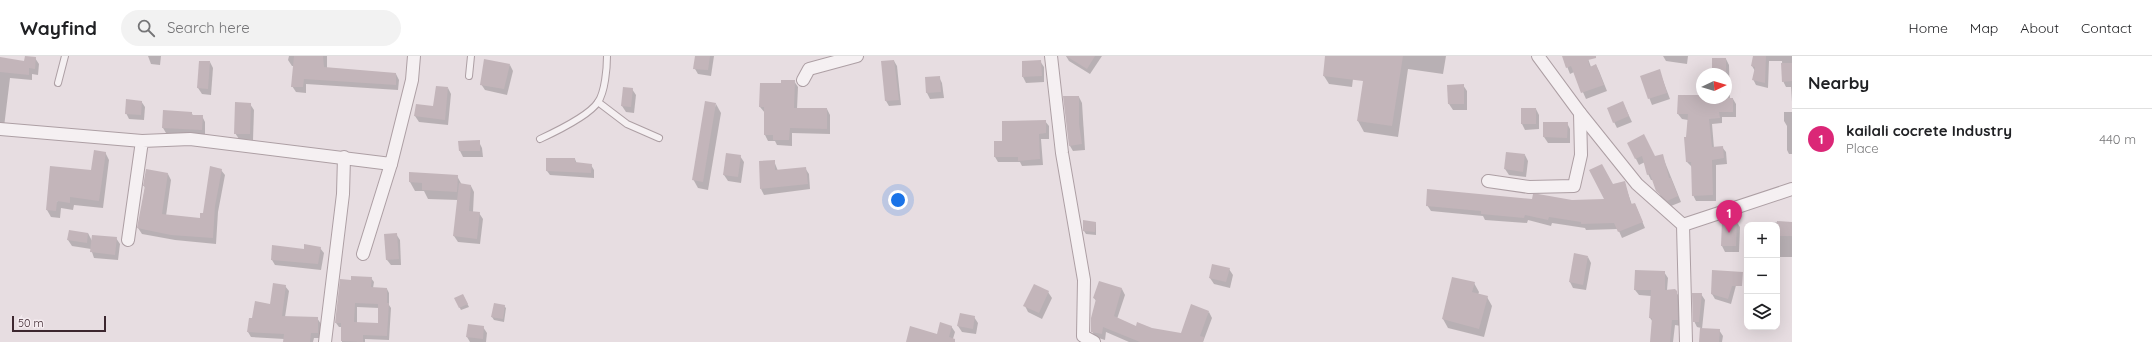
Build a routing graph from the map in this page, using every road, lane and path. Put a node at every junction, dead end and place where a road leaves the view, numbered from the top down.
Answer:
1 (65, 56) edge
2 (414, 56) edge
3 (471, 56) edge
4 (607, 56) edge
5 (857, 56) edge
6 (1051, 56) edge
7 (1538, 56) edge
8 (469, 76) dead end
9 (802, 80) dead end
10 (58, 83) dead end
11 (598, 102) junction
12 (1580, 113) junction
13 (0, 129) edge
14 (659, 138) dead end
15 (540, 139) dead end
16 (142, 140) junction
17 (344, 157) junction
18 (391, 164) junction
19 (1488, 181) dead end
20 (1792, 189) edge
21 (1683, 225) junction
22 (128, 240) dead end
23 (363, 254) dead end
24 (1085, 340) edge
25 (326, 342) edge
26 (1686, 342) edge

1 - 10 lane
2 - 18 street
3 - 8 lane
4 - 11 lane
5 - 9 street
6 - 24 street
7 - 12 street
11 - 14 lane
11 - 15 lane
12 - 19 street
12 - 21 street
13 - 16 street
16 - 17 street
16 - 22 street
17 - 18 street
17 - 25 street
18 - 23 street
20 - 21 street
21 - 26 street

